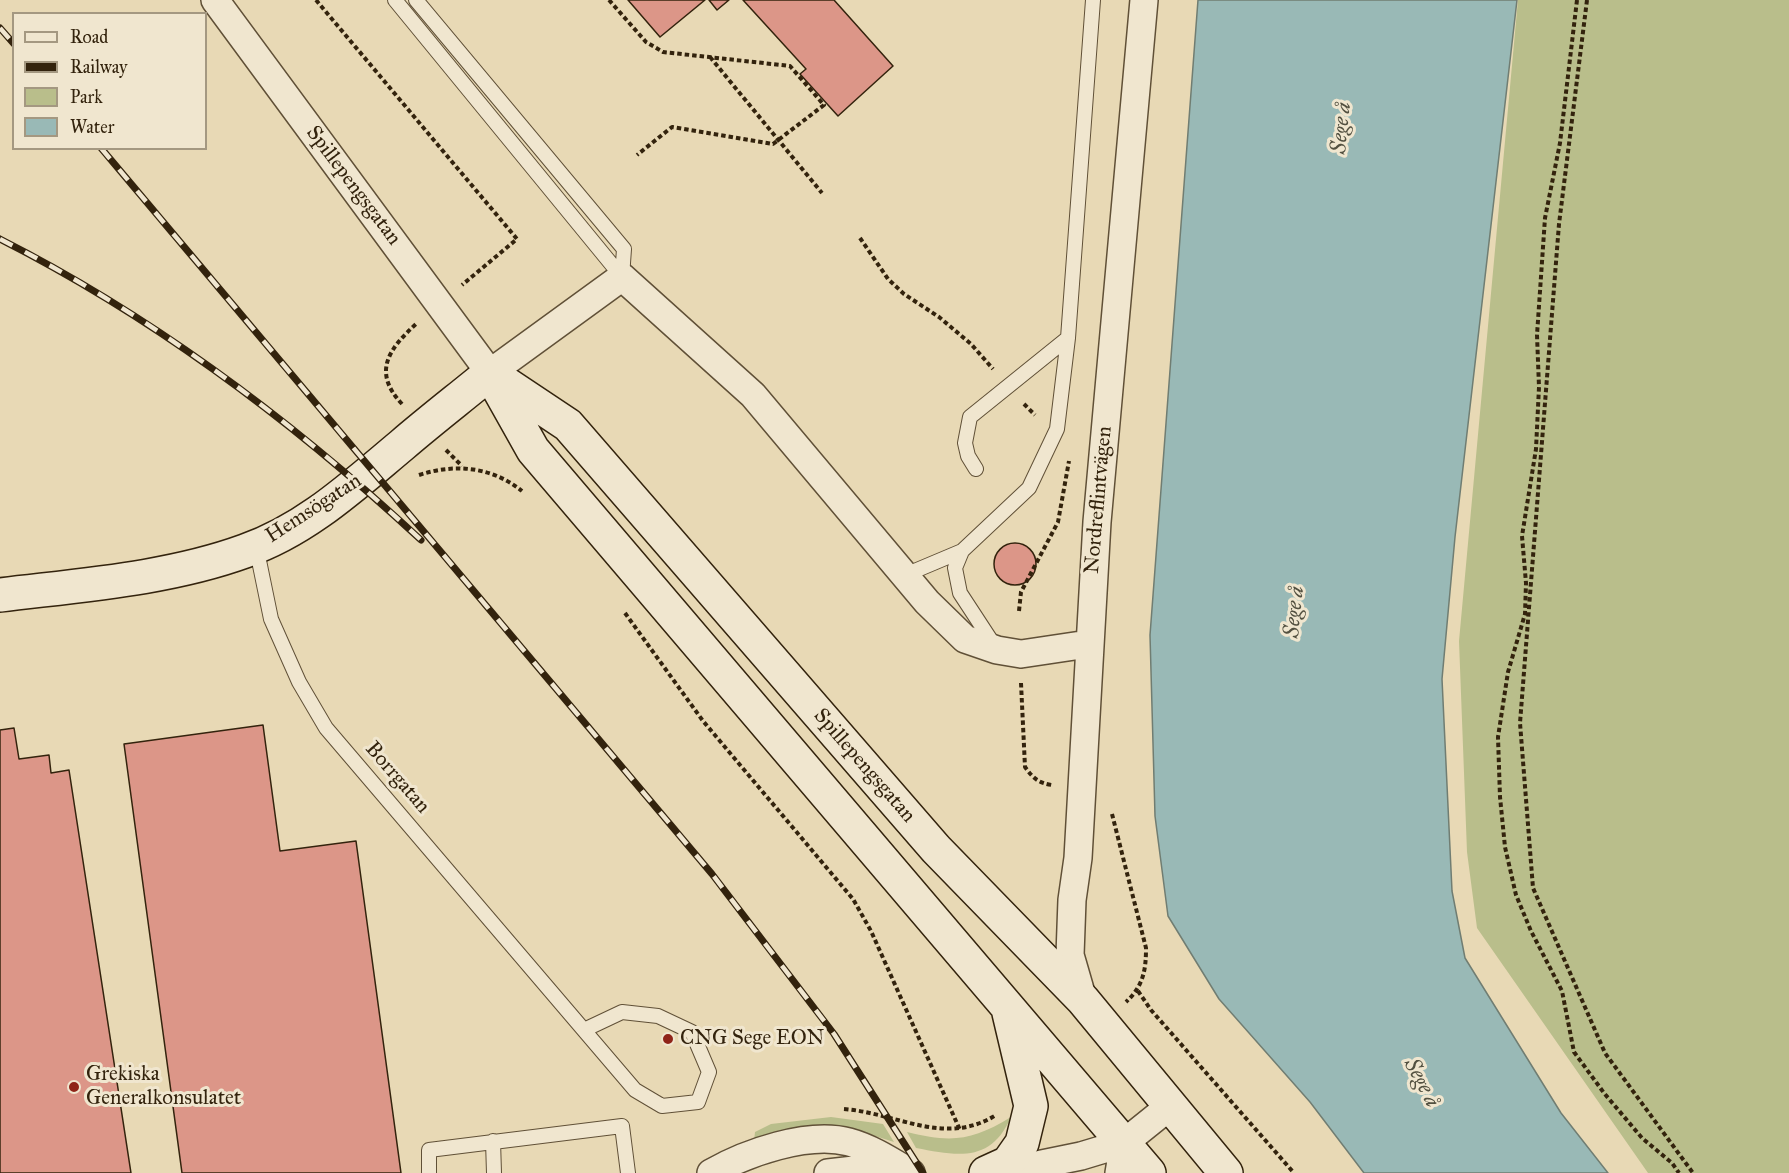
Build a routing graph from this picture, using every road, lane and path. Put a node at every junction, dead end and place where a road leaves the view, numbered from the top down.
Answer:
1 (215, 0) edge
2 (316, 0) edge
3 (395, 0) edge
4 (416, 0) edge
5 (609, 0) edge
6 (1093, 0) edge
7 (1144, 0) edge
8 (1577, 0) edge
9 (1587, 0) edge
10 (709, 57) junction
11 (778, 140) junction
12 (637, 155) dead end
13 (822, 193) dead end
14 (860, 238) dead end
15 (517, 239) dead end
16 (622, 277) junction
17 (1068, 338) junction
18 (490, 373) junction
19 (1009, 386) junction
20 (1037, 416) dead end
21 (1070, 456) dead end
22 (976, 469) dead end
23 (412, 477) dead end
24 (528, 496) dead end
25 (256, 546) junction
26 (962, 551) junction
27 (905, 575) junction
28 (0, 596) edge
29 (623, 610) dead end
30 (1019, 611) dead end
31 (1088, 644) junction
32 (997, 650) junction
33 (1020, 673) dead end
34 (1063, 787) dead end
35 (1111, 809) dead end
36 (1083, 1000) junction
37 (1009, 1011) junction
38 (586, 1029) junction
39 (1170, 1106) junction
40 (960, 1130) dead end
41 (493, 1141) junction
42 (1121, 1158) edge
43 (429, 1173) edge
44 (494, 1173) edge
45 (628, 1173) edge
46 (711, 1173) edge
47 (828, 1173) edge
48 (897, 1173) edge
49 (911, 1173) edge
50 (986, 1173) edge
51 (998, 1173) edge
52 (1149, 1173) edge
53 (1226, 1173) edge
54 (1294, 1173) edge
55 (1679, 1173) edge
56 (1693, 1173) edge

1 - 18 street, Spillepengsgatan
2 - 15 path
3 - 16 lane
4 - 16 lane
5 - 10 path
6 - 17 lane
7 - 31 street, Nordreflintvägen
8 - 55 path
9 - 56 path
10 - 11 path
10 - 11 path
11 - 12 path
11 - 13 path
14 - 19 path
16 - 18 street
16 - 27 street
17 - 19 lane
17 - 26 lane
18 - 25 street, Hemsögatan
18 - 36 street, Spillepengsgatan
18 - 37 street, Spillepengsgatan
19 - 20 path
19 - 22 lane
21 - 30 path
23 - 24 path
25 - 28 street, Hemsögatan
25 - 38 lane, Borrgatan
26 - 27 lane
26 - 32 lane
27 - 32 street
29 - 40 path
31 - 32 street
31 - 36 street, Nordreflintvägen
33 - 34 path
35 - 54 path
36 - 39 street, Spillepengsgatan
37 - 42 street, Spillepengsgatan
37 - 50 street
38 - 38 lane, Borrgatan
39 - 42 street
39 - 53 street, Spillepengsgatan
41 - 43 lane
41 - 44 lane
41 - 45 lane
42 - 51 street
42 - 52 street, Spillepengsgatan
46 - 49 street
47 - 48 street

